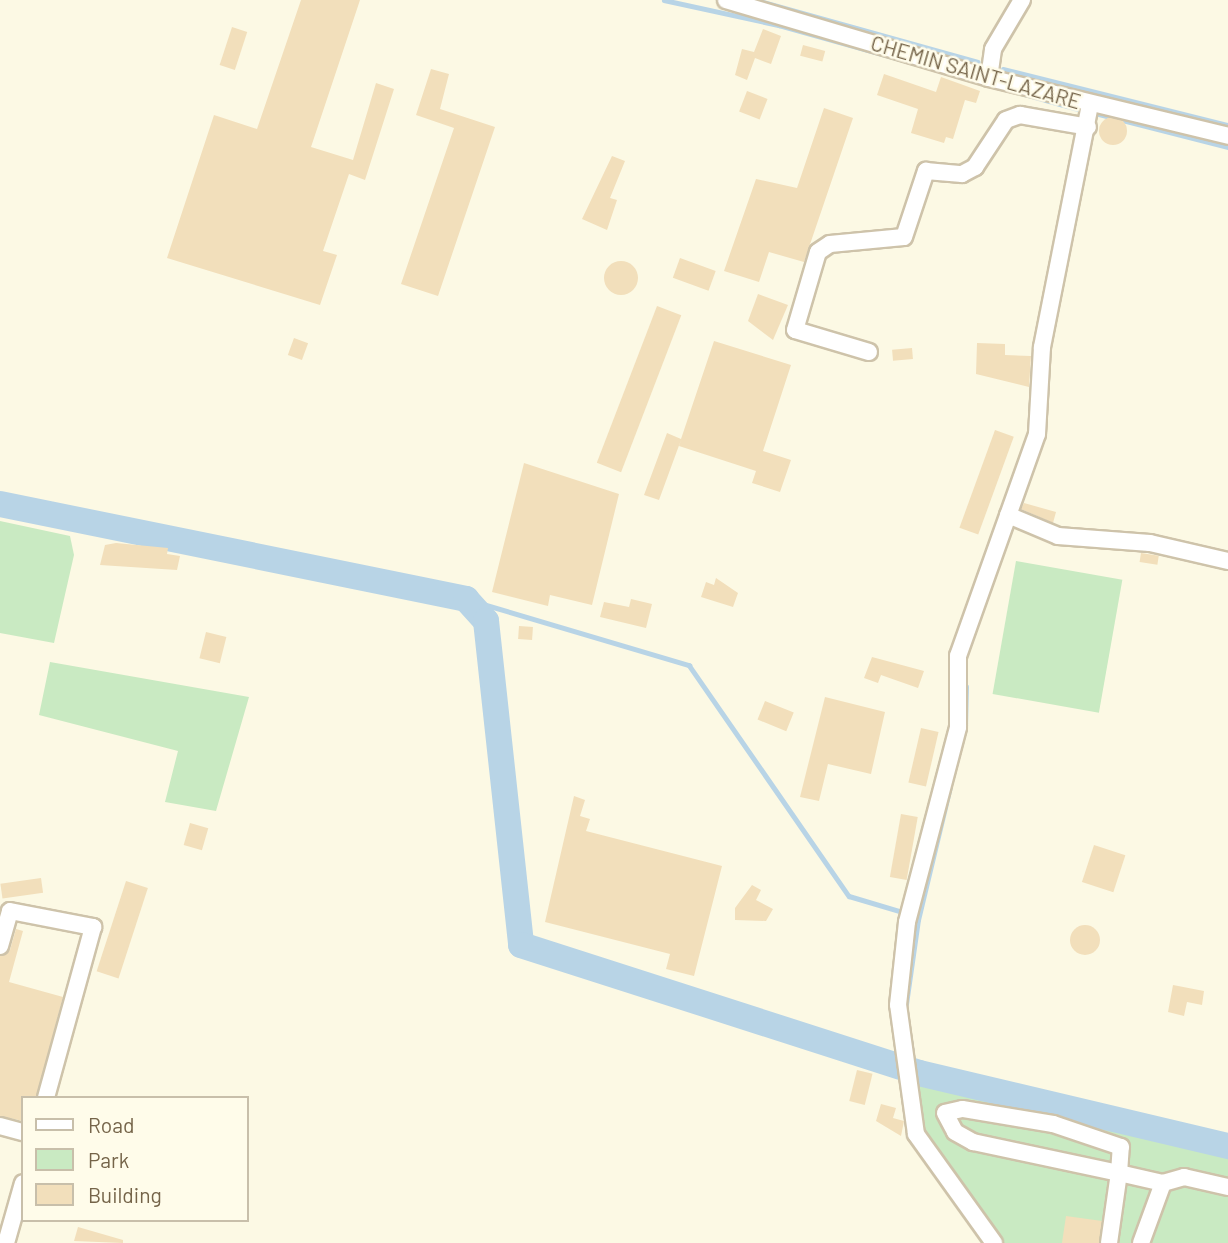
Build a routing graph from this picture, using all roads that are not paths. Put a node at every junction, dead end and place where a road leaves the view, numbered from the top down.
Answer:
1 (726, 0) edge
2 (1022, 0) edge
3 (989, 78) junction
4 (1090, 104) junction
5 (1088, 127) junction
6 (1228, 136) edge
7 (869, 352) dead end
8 (1008, 515) junction
9 (1228, 561) edge
10 (0, 946) edge
11 (47, 1096) edge
12 (0, 1126) edge
13 (21, 1131) edge
14 (1119, 1172) junction
15 (1163, 1182) junction
16 (1228, 1188) edge
17 (21, 1190) edge
18 (6, 1243) edge
19 (995, 1243) edge
20 (1109, 1243) edge
21 (1141, 1243) edge

1 - 3 street, CHEMIN SAINT-LAZARE
2 - 3 street
3 - 4 street, CHEMIN SAINT-LAZARE
4 - 5 street
4 - 6 street, CHEMIN SAINT-LAZARE
5 - 7 street
5 - 8 street
8 - 9 street
8 - 19 street
10 - 11 street
12 - 13 street
14 - 14 street
14 - 15 street
14 - 20 street
15 - 16 street
15 - 21 street
17 - 18 street

